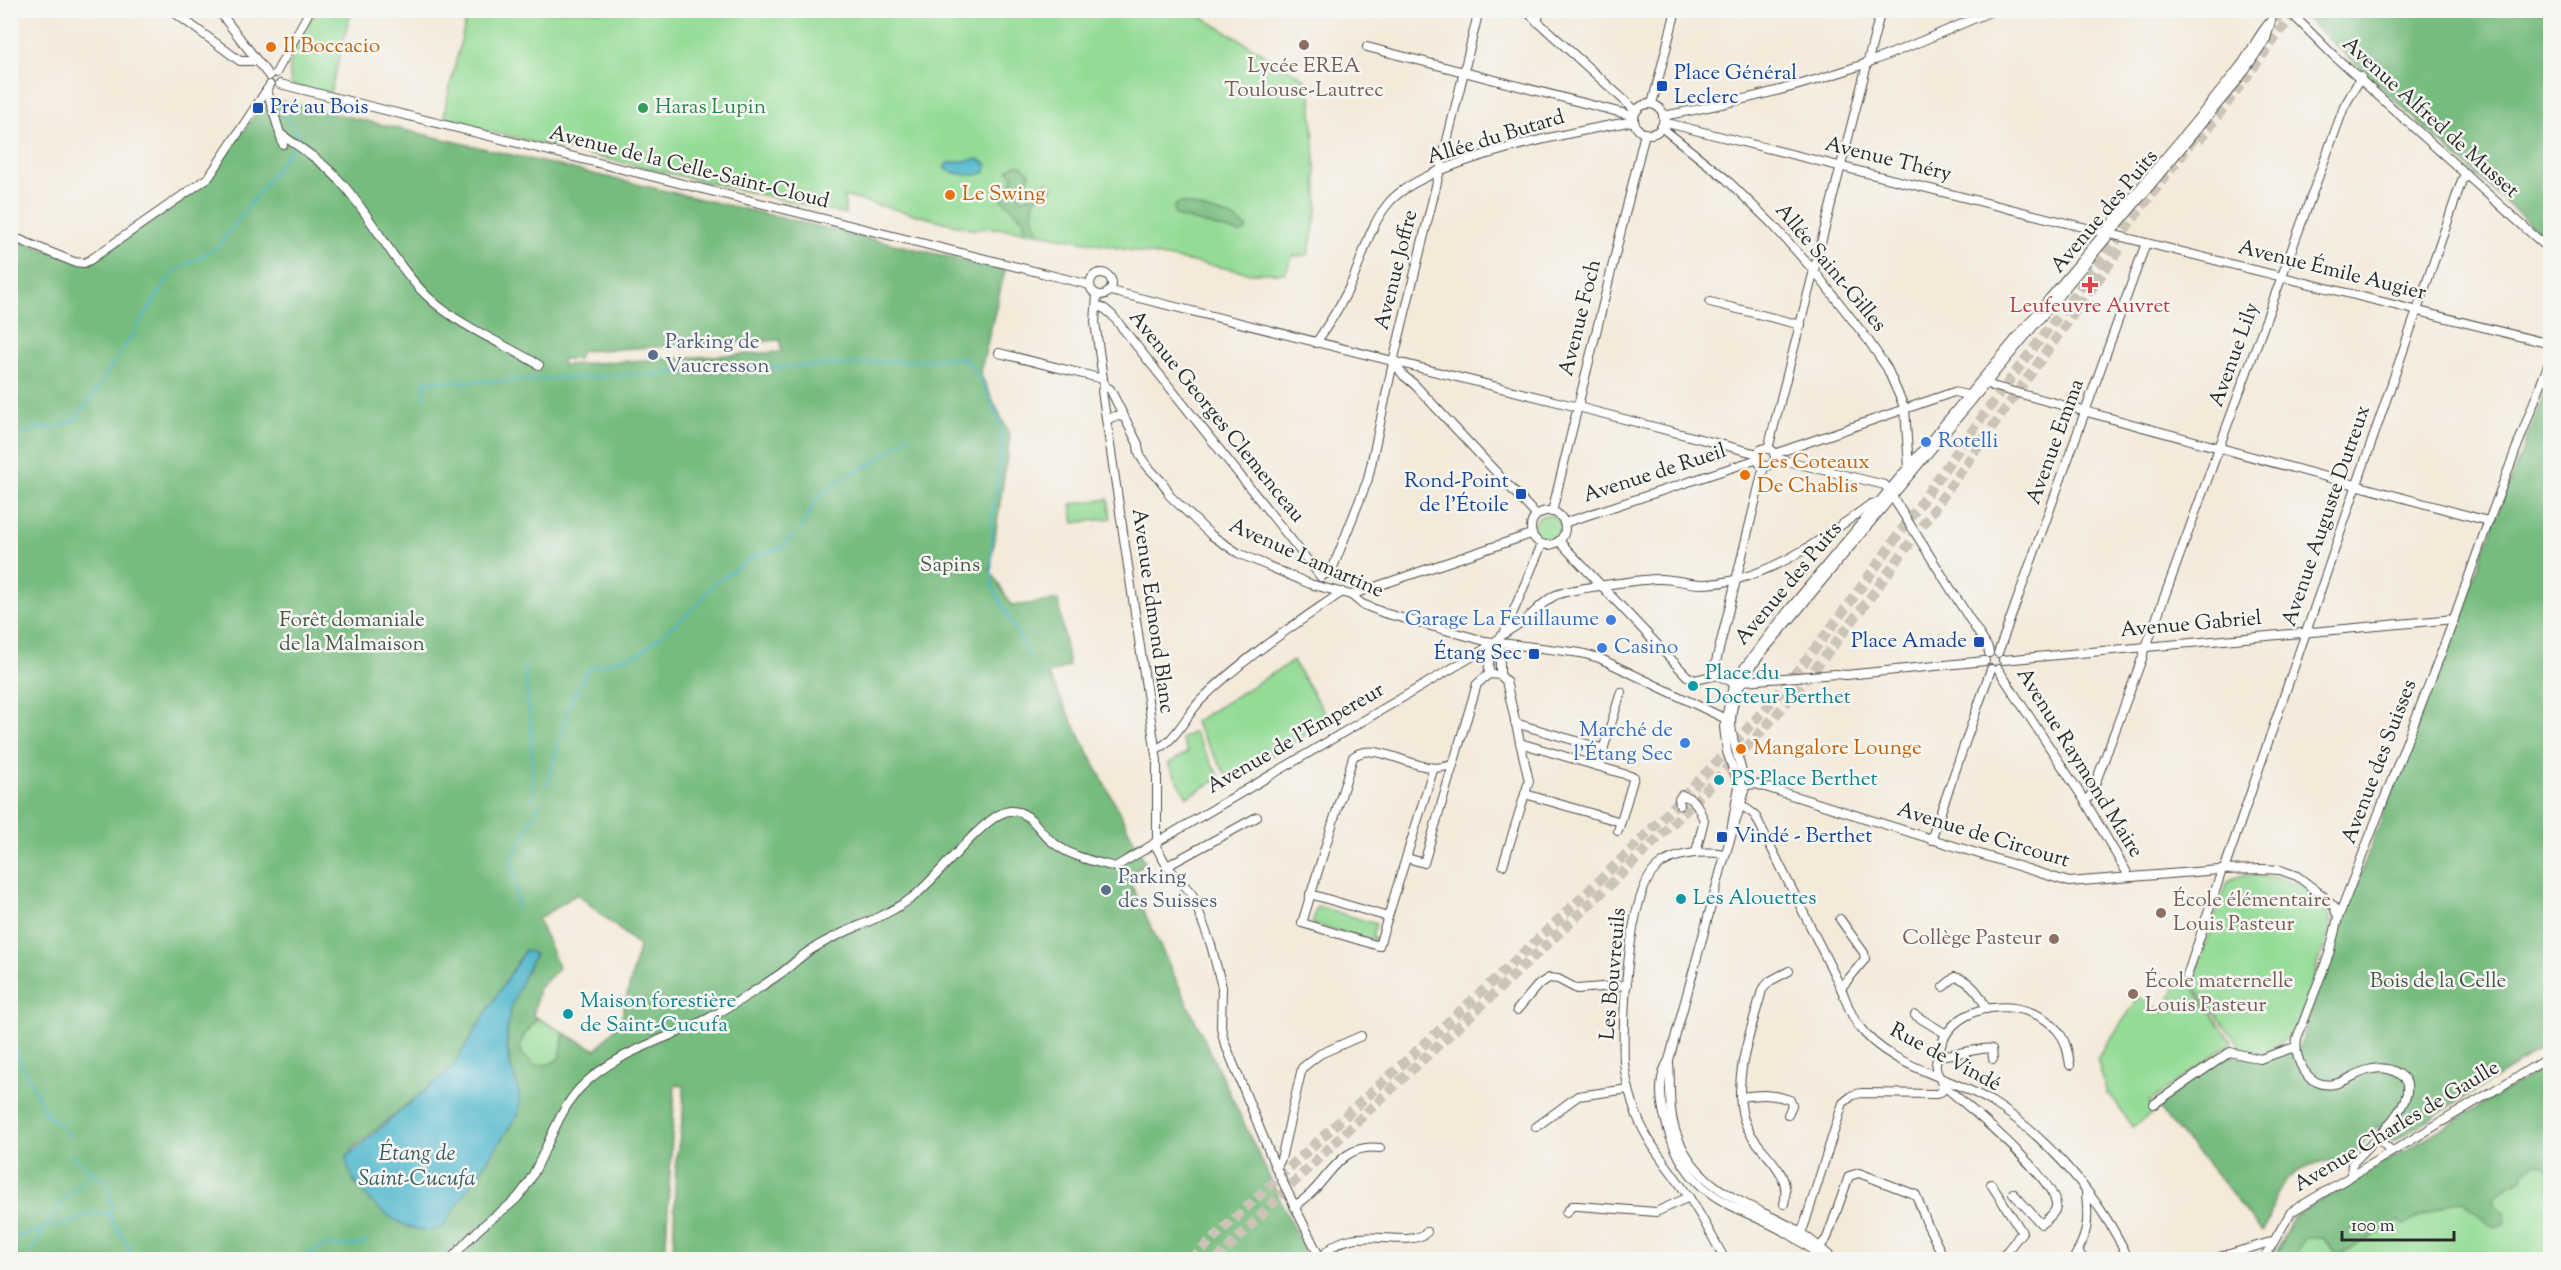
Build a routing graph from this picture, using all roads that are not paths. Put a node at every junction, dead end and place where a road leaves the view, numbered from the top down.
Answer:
1 (171, 10) edge
2 (218, 10) edge
3 (310, 10) edge
4 (1479, 10) edge
5 (1525, 10) edge
6 (1540, 10) edge
7 (1676, 10) edge
8 (1881, 10) edge
9 (1994, 10) edge
10 (2274, 10) edge
11 (2288, 10) edge
12 (1537, 22) junction
13 (1367, 47) dead end
14 (256, 61) junction
15 (1867, 63) junction
16 (1464, 73) junction
17 (273, 74) junction
18 (2361, 77) junction
19 (280, 84) junction
20 (268, 87) junction
21 (1652, 104) junction
22 (1635, 116) junction
23 (1662, 122) junction
24 (1645, 133) junction
25 (1841, 167) junction
26 (1440, 171) junction
27 (2466, 174) junction
28 (2108, 232) junction
29 (10, 236) edge
30 (2146, 243) junction
31 (2550, 250) edge
32 (1815, 272) junction
33 (2282, 278) junction
34 (1090, 285) junction
35 (1111, 291) junction
36 (1097, 295) junction
37 (1710, 302) dead end
38 (1097, 306) junction
39 (2417, 311) junction
40 (1801, 325) junction
41 (1316, 343) junction
42 (2550, 344) edge
43 (999, 353) dead end
44 (2550, 360) edge
45 (1394, 363) junction
46 (539, 365) dead end
47 (1417, 368) junction
48 (1985, 381) junction
49 (1103, 383) junction
50 (1414, 384) junction
51 (1967, 395) junction
52 (1578, 407) junction
53 (1905, 409) junction
54 (2086, 412) junction
55 (1125, 418) junction
56 (1106, 420) junction
57 (1939, 436) junction
58 (2220, 448) junction
59 (1772, 454) junction
60 (1760, 460) junction
61 (1909, 468) junction
62 (2356, 485) junction
63 (1890, 495) junction
64 (1880, 503) junction
65 (1552, 512) junction
66 (1536, 515) junction
67 (2488, 521) junction
68 (1564, 523) junction
69 (1531, 534) junction
70 (1559, 541) junction
71 (1542, 544) junction
72 (1735, 580) junction
73 (1320, 581) junction
74 (1602, 587) junction
75 (1342, 592) junction
76 (1352, 595) junction
77 (1803, 599) junction
78 (2454, 619) junction
79 (1505, 631) junction
80 (2306, 633) junction
81 (1770, 640) junction
82 (1495, 643) junction
83 (2145, 647) junction
84 (1994, 657) junction
85 (1995, 669) junction
86 (1489, 674) junction
87 (1500, 675) junction
88 (1717, 675) junction
89 (1516, 679) dead end
90 (1506, 681) junction
91 (1734, 681) junction
92 (1743, 681) junction
93 (1621, 692) dead end
94 (1728, 720) junction
95 (1515, 723) junction
96 (1520, 742) junction
97 (1155, 749) junction
98 (1604, 749) junction
99 (1453, 764) junction
100 (1599, 766) junction
101 (1433, 770) junction
102 (1742, 785) junction
103 (1525, 794) junction
104 (2085, 801) junction
105 (1739, 803) junction
106 (1680, 805) dead end
107 (1257, 817) dead end
108 (1621, 822) junction
109 (1618, 831) dead end
110 (1931, 840) junction
111 (1156, 842) junction
112 (1696, 852) junction
113 (1725, 854) junction
114 (1407, 858) junction
115 (1503, 865) dead end
116 (1167, 866) junction
117 (2223, 870) junction
118 (2128, 877) junction
119 (1310, 894) junction
120 (1388, 917) junction
121 (2338, 918) junction
122 (1840, 919) dead end
123 (1789, 970) dead end
124 (2187, 976) dead end
125 (1627, 985) junction
126 (1943, 987) dead end
127 (1841, 988) junction
128 (1986, 1009) junction
129 (1517, 1010) dead end
130 (1915, 1015) dead end
131 (1947, 1034) junction
132 (1361, 1036) dead end
133 (2295, 1047) junction
134 (1940, 1055) junction
135 (2550, 1057) edge
136 (1993, 1059) dead end
137 (2070, 1065) dead end
138 (1940, 1076) junction
139 (1943, 1085) junction
140 (1629, 1089) junction
141 (1740, 1097) junction
142 (2154, 1104) dead end
143 (1788, 1115) dead end
144 (1536, 1127) dead end
145 (2377, 1135) junction
146 (1380, 1148) dead end
147 (2392, 1151) junction
148 (1276, 1169) junction
149 (2350, 1175) junction
150 (1990, 1185) dead end
151 (2013, 1193) dead end
152 (2086, 1193) junction
153 (1689, 1197) junction
154 (1784, 1204) dead end
155 (1294, 1206) junction
156 (1566, 1212) dead end
157 (1427, 1233) dead end
158 (1799, 1236) junction
159 (2274, 1241) junction
160 (1817, 1249) junction
161 (2078, 1251) junction
162 (1321, 1259) edge
163 (450, 1260) edge
164 (1725, 1260) edge
165 (1823, 1260) edge
166 (1834, 1260) edge
167 (1945, 1260) edge
168 (2000, 1260) edge
169 (2073, 1260) edge
170 (2085, 1260) edge
171 (2129, 1260) edge
172 (2209, 1260) edge
173 (2263, 1260) edge

1 - 14 street
2 - 14 street
3 - 17 street
4 - 16 street, Avenue Joffre
5 - 12 street
6 - 12 street
7 - 21 street
8 - 15 street
9 - 15 street
10 - 28 street, Avenue des Puits
11 - 18 street, Avenue Alfred de Musset
12 - 22 street
13 - 16 street
14 - 17 street
15 - 23 street
15 - 25 street
16 - 22 street
16 - 26 street, Avenue Joffre
17 - 19 street
17 - 20 street
18 - 27 street, Avenue Alfred de Musset
18 - 33 street, Avenue Lily
19 - 20 street
19 - 34 street, Avenue de la Celle-Saint-Cloud
20 - 29 street
20 - 46 street
21 - 22 street
21 - 23 street
22 - 24 street
22 - 26 street, Allée du Butard
23 - 24 street
23 - 25 street, Avenue Théry
23 - 32 street, Allée Saint-Gilles
24 - 52 street, Avenue Foch
25 - 28 street, Avenue Théry
25 - 32 street
26 - 41 street, Allée du Butard
26 - 45 street, Avenue Joffre
27 - 31 street, Avenue Alfred de Musset
27 - 39 street, Avenue Auguste Dutreux
28 - 30 street, Avenue Émile Augier
28 - 48 street, Avenue des Puits
30 - 33 street, Avenue Émile Augier
30 - 54 street, Avenue Emma
32 - 40 street
32 - 53 street, Allée Saint-Gilles
33 - 39 street, Avenue Émile Augier
33 - 58 street, Avenue Lily
34 - 35 street
34 - 36 street
35 - 36 street
35 - 41 street
36 - 38 street, Avenue Edmond Blanc
37 - 40 street
38 - 49 street, Avenue Edmond Blanc
38 - 73 street, Avenue Georges Clemenceau
39 - 42 street, Avenue Émile Augier
39 - 62 street, Avenue Auguste Dutreux
40 - 59 street
41 - 45 street
43 - 49 street
44 - 67 street
45 - 47 street
45 - 50 street
45 - 73 street, Avenue Joffre
47 - 50 street
47 - 52 street
48 - 51 street, Avenue des Puits
48 - 54 street
48 - 57 street, Avenue des Puits
49 - 55 street, Avenue Lamartine
49 - 56 street, Avenue Edmond Blanc
50 - 66 street
51 - 53 street
51 - 57 street, Avenue des Puits
52 - 60 street
52 - 65 street, Avenue Foch
53 - 59 street
53 - 61 street, Allée Saint-Gilles
54 - 58 street
54 - 84 street, Avenue Emma
55 - 56 street
55 - 73 street, Avenue Lamartine
56 - 97 street, Avenue Edmond Blanc
57 - 61 street, Avenue des Puits
57 - 63 street, Avenue des Puits
58 - 62 street
58 - 83 street, Avenue Lily
59 - 60 street
59 - 60 street
59 - 63 street
60 - 68 street, Avenue de Rueil
60 - 72 street
61 - 63 street, Avenue des Puits
62 - 67 street
62 - 80 street, Avenue Auguste Dutreux
63 - 64 street, Avenue des Puits
63 - 77 street, Avenue des Puits
63 - 84 street, Avenue Raymond Maire
64 - 72 street
64 - 77 street, Avenue des Puits
65 - 66 street
65 - 68 street
66 - 69 street
67 - 78 street
68 - 70 street
69 - 71 street
69 - 76 street
70 - 71 street
70 - 74 street
71 - 79 street
72 - 74 street
72 - 88 street
73 - 75 street, Avenue Lamartine
74 - 79 street
74 - 88 street
75 - 76 street, Avenue Lamartine
75 - 97 street
76 - 82 street, Avenue Lamartine
77 - 81 street, Avenue des Puits
78 - 80 street, Avenue Gabriel
78 - 121 street, Avenue des Suisses
79 - 82 street
80 - 83 street, Avenue Gabriel
80 - 117 street, Avenue Auguste Dutreux
81 - 91 street, Avenue des Puits
81 - 92 street, Avenue des Puits
82 - 86 street
82 - 87 street
82 - 94 street, Avenue Lamartine
82 - 111 street, Avenue de l'Empereur
83 - 84 street, Avenue Gabriel
83 - 104 street, Avenue Lily
84 - 85 street, Avenue Emma
84 - 85 street, Avenue Raymond Maire
84 - 92 street, Avenue Gabriel
85 - 104 street, Avenue Raymond Maire
85 - 110 street
86 - 87 street
86 - 99 street
87 - 90 street
88 - 91 street
89 - 90 street
90 - 95 street
91 - 92 street
91 - 94 street, Avenue des Puits
92 - 94 street, Avenue des Puits
93 - 98 street
94 - 102 street, Avenue des Puits
95 - 96 street
95 - 98 street
96 - 100 street
96 - 103 street
97 - 111 street, Avenue Edmond Blanc
98 - 100 street
99 - 101 street
99 - 114 street
100 - 108 street
101 - 114 street
101 - 119 street
102 - 105 street, Avenue des Puits
102 - 110 street, Avenue de Circourt
103 - 108 street
103 - 115 street
104 - 118 street, Avenue Raymond Maire
105 - 113 street, Avenue des Puits
105 - 127 street, Rue de Vindé
106 - 112 street
107 - 116 street
108 - 109 street
110 - 118 street, Avenue de Circourt
111 - 116 street
111 - 163 street, Avenue de l'Empereur
112 - 113 street, Les Bouvreuils
112 - 125 street, Les Bouvreuils
113 - 158 street, Avenue des Puits
114 - 120 street
116 - 148 street
117 - 118 street, Avenue de Circourt
117 - 121 street, Avenue de Circourt
117 - 124 street, Avenue Auguste Dutreux
119 - 120 street
119 - 120 street
121 - 133 street, Avenue des Suisses
122 - 127 street
123 - 141 street
125 - 129 street
125 - 140 street, Les Bouvreuils
126 - 128 street
127 - 138 street, Rue de Vindé
128 - 131 street
128 - 137 street
130 - 131 street
131 - 134 street
132 - 148 street
133 - 142 street
133 - 145 street
134 - 136 street
134 - 138 street
135 - 147 street, Avenue Charles de Gaulle
138 - 139 street
138 - 152 street, Rue de Vindé
139 - 151 street
139 - 158 street
140 - 144 street
140 - 153 street, Les Bouvreuils
141 - 143 street
141 - 154 street
145 - 147 street
145 - 149 street
146 - 155 street
147 - 149 street, Avenue Charles de Gaulle
148 - 155 street
149 - 159 street, Avenue Charles de Gaulle
150 - 168 street
152 - 161 street
152 - 171 street, Rue de Vindé
153 - 156 street
153 - 164 street, Les Bouvreuils
155 - 162 street
157 - 162 street
158 - 160 street, Avenue des Puits
159 - 172 street
159 - 173 street, Avenue Charles de Gaulle
160 - 165 street
160 - 166 street
160 - 167 street
161 - 169 street
161 - 170 street

